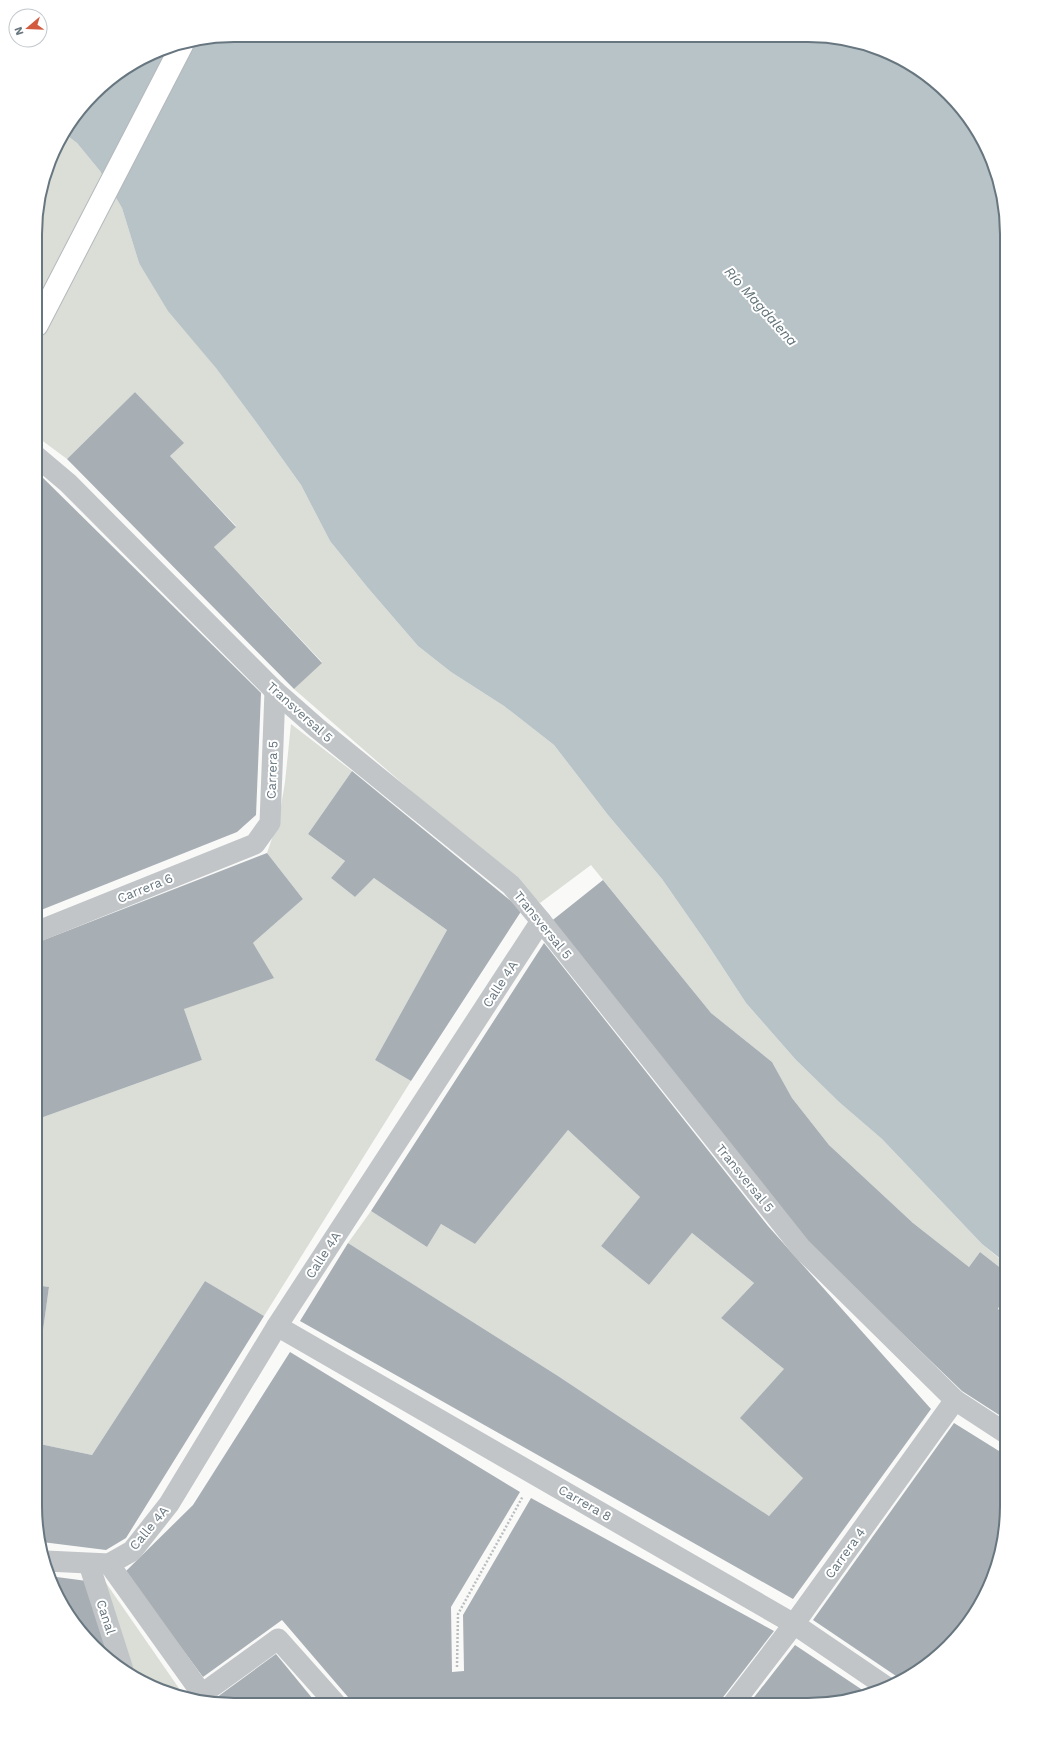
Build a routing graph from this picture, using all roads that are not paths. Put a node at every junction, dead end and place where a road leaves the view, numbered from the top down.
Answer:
1 (179, 50) edge
2 (42, 313) edge
3 (42, 461) edge
4 (275, 691) junction
5 (255, 844) joint
6 (541, 921) junction
7 (42, 930) edge
8 (277, 1326) junction
9 (955, 1400) junction
10 (1000, 1429) edge
11 (50, 1561) edge
12 (99, 1564) junction
13 (794, 1624) junction
14 (121, 1661) edge
15 (881, 1683) edge
16 (331, 1698) edge
17 (737, 1698) edge

1 - 2 main road
3 - 4 street, Transversal 5
4 - 5 street, Carrera 5
4 - 6 street, Transversal 5
5 - 7 street, Carrera 6
6 - 8 street, Calle 4A
6 - 9 street, Transversal 5
8 - 12 street, Calle 4A
8 - 13 street, Carrera 8
9 - 10 street, Transversal 5
9 - 13 street, Carrera 4
11 - 12 street
12 - 14 street, Canal
12 - 16 street
13 - 15 street, Carrera 8
13 - 17 street, Carrera 4

